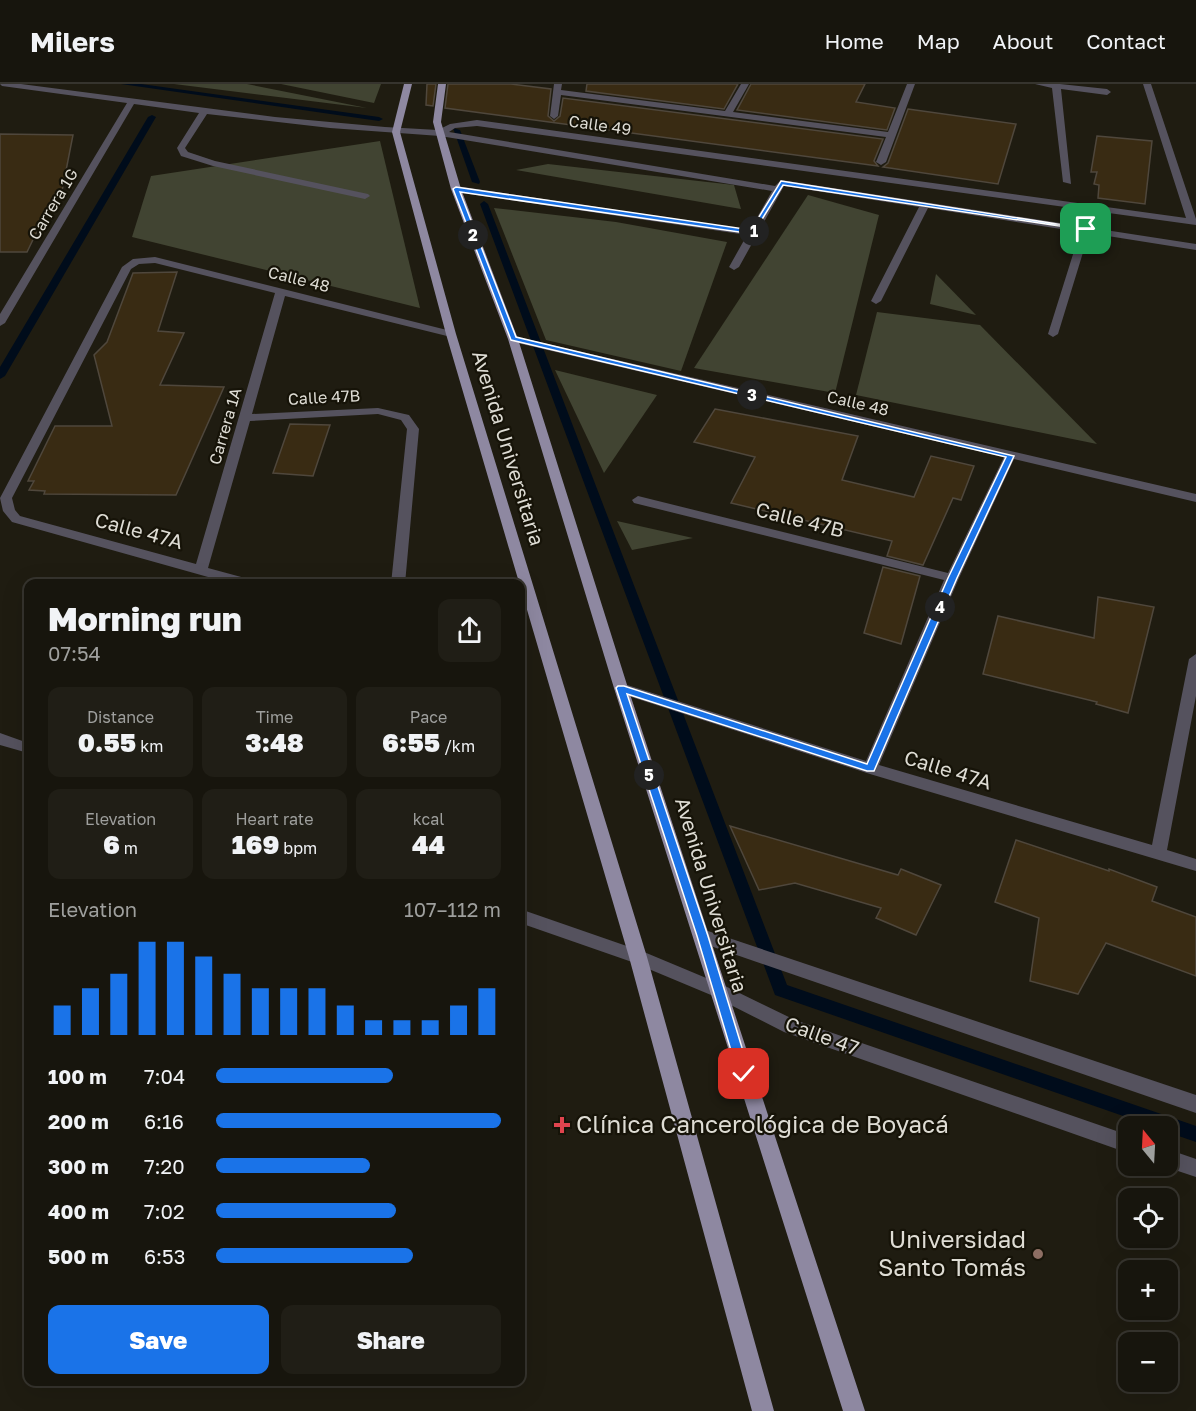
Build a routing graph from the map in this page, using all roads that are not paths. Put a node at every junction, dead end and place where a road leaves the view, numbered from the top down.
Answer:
1 (2, 84) edge
2 (408, 84) edge
3 (442, 84) edge
4 (745, 84) edge
5 (911, 84) edge
6 (1039, 84) edge
7 (1147, 84) edge
8 (1056, 86) junction
9 (558, 88) edge
10 (1107, 92) dead end
11 (132, 100) junction
12 (205, 111) junction
13 (728, 114) junction
14 (554, 116) dead end
15 (396, 132) junction
16 (440, 134) junction
17 (892, 135) junction
18 (881, 162) dead end
19 (1068, 182) dead end
20 (456, 189) junction
21 (777, 189) junction
22 (364, 196) dead end
23 (925, 204) junction
24 (1194, 221) edge
25 (1086, 229) junction
26 (753, 232) junction
27 (1196, 247) edge
28 (734, 267) dead end
29 (281, 292) junction
30 (876, 301) dead end
31 (0, 322) edge
32 (451, 334) junction
33 (1053, 334) dead end
34 (513, 339) junction
35 (245, 418) junction
36 (1010, 456) junction
37 (1196, 498) edge
38 (638, 501) dead end
39 (16, 519) joint
40 (201, 570) junction
41 (952, 578) junction
42 (233, 579) edge
43 (398, 579) edge
44 (525, 579) edge
45 (525, 581) edge
46 (1196, 659) edge
47 (621, 688) junction
48 (0, 739) edge
49 (24, 747) edge
50 (870, 768) junction
51 (1158, 854) junction
52 (1196, 865) edge
53 (525, 918) edge
54 (702, 936) junction
55 (638, 957) junction
56 (717, 990) junction
57 (1196, 1104) edge
58 (1118, 1141) edge
59 (1178, 1162) edge
60 (1196, 1168) edge
61 (763, 1411) edge
62 (854, 1411) edge

1 - 11 street, Calle 49
2 - 15 main road, Avenida Universitaria
3 - 16 main road, Avenida Universitaria
4 - 13 street
5 - 17 street
6 - 8 street
7 - 24 street
8 - 10 street
8 - 19 street
9 - 13 street
9 - 14 street
11 - 12 street, Calle 49
11 - 31 street, Carrera 1G
12 - 15 street, Calle 49
12 - 22 street
13 - 17 street
15 - 16 street, Calle 49
15 - 32 main road, Avenida Universitaria
16 - 20 main road, Avenida Universitaria
16 - 21 street
16 - 24 street, Calle 49
17 - 18 street
20 - 26 street
20 - 34 main road, Avenida Universitaria
21 - 23 street
21 - 26 street
23 - 25 street
23 - 30 street
25 - 27 street
25 - 33 street
26 - 28 street
29 - 32 street, Calle 48
29 - 35 street, Carrera 1A
29 - 39 street, Calle 48
32 - 44 main road, Avenida Universitaria
34 - 36 street, Calle 48
34 - 47 main road, Avenida Universitaria
35 - 40 street, Carrera 1A
35 - 43 street, Calle 47B
36 - 37 street, Calle 48
36 - 41 street
38 - 41 street, Calle 47B
39 - 40 street, Calle 47A
40 - 42 street, Calle 47A
41 - 50 street
45 - 55 main road, Avenida Universitaria
46 - 51 street
47 - 50 street, Calle 47A
47 - 54 main road, Avenida Universitaria
48 - 49 street
50 - 51 street, Calle 47A
51 - 52 street, Calle 47A
53 - 55 street, Calle 47
54 - 56 main road, Avenida Universitaria
54 - 57 street
55 - 56 street, Calle 47
55 - 61 main road, Avenida Universitaria
56 - 58 street, Calle 47
56 - 62 main road, Avenida Universitaria
59 - 60 street

